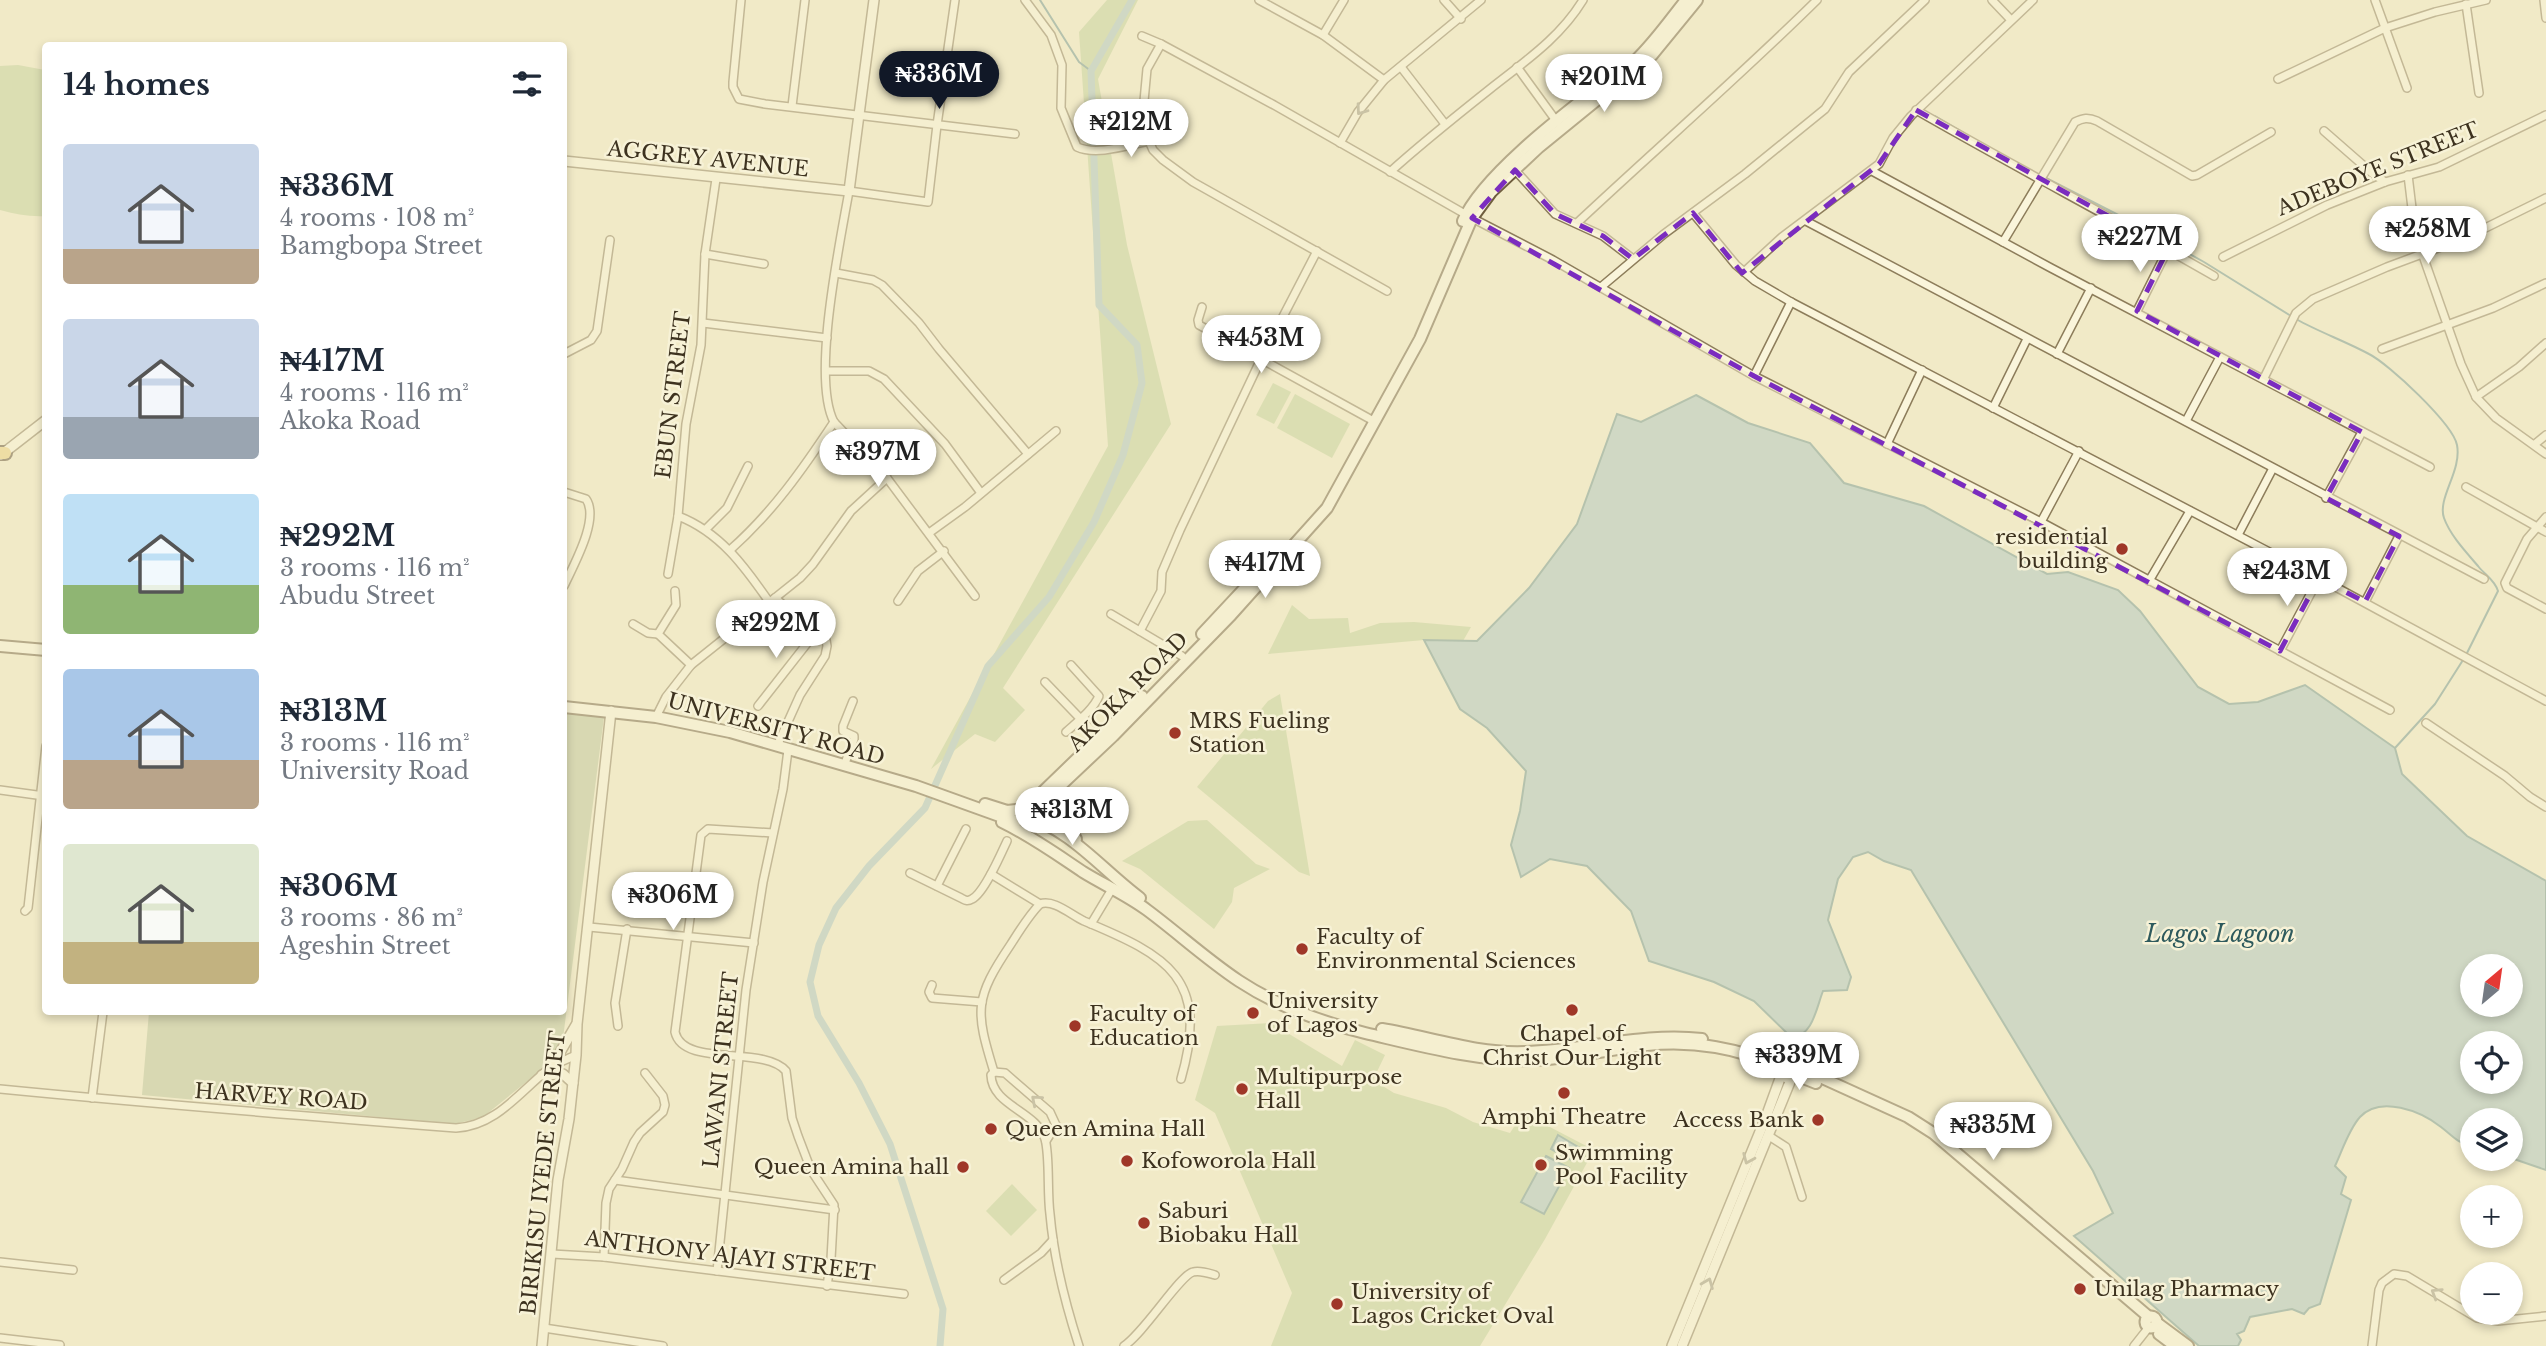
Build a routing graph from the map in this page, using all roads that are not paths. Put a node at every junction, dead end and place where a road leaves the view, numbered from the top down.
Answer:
1 (741, 0) edge
2 (805, 0) edge
3 (874, 0) edge
4 (955, 0) edge
5 (1025, 0) edge
6 (1259, 0) edge
7 (1345, 0) edge
8 (1444, 0) edge
9 (1481, 0) edge
10 (1583, 0) edge
11 (1686, 0) edge
12 (1697, 0) edge
13 (1817, 0) edge
14 (1925, 0) edge
15 (1992, 0) edge
16 (2033, 0) edge
17 (2375, 0) edge
18 (2486, 0) edge
19 (2544, 0) edge
20 (2466, 4) junction
21 (2546, 18) edge
22 (1461, 19) junction
23 (2011, 20) junction
24 (2385, 28) junction
25 (1323, 35) junction
26 (1142, 36) dead end
27 (1161, 44) junction
28 (1401, 67) junction
29 (1517, 67) junction
30 (2278, 79) dead end
31 (1384, 80) junction
32 (2407, 88) dead end
33 (2479, 93) dead end
34 (792, 106) junction
35 (1916, 110) junction
36 (860, 115) junction
37 (2546, 115) edge
38 (1557, 122) junction
39 (1445, 124) junction
40 (937, 125) junction
41 (2324, 131) dead end
42 (2271, 132) dead end
43 (1015, 134) dead end
44 (1149, 141) junction
45 (1340, 142) junction
46 (567, 161) edge
47 (1515, 170) junction
48 (1872, 171) junction
49 (1390, 172) junction
50 (2408, 175) junction
51 (2042, 177) junction
52 (716, 179) junction
53 (2385, 181) junction
54 (849, 191) junction
55 (2546, 198) edge
56 (1479, 201) junction
57 (1693, 213) junction
58 (1469, 217) junction
59 (1806, 221) junction
60 (1577, 223) junction
61 (610, 240) dead end
62 (2003, 242) junction
63 (2168, 249) junction
64 (1317, 251) junction
65 (2422, 253) junction
66 (705, 254) junction
67 (2223, 257) dead end
68 (1633, 259) junction
69 (764, 264) dead end
70 (1744, 271) junction
71 (836, 273) junction
72 (2214, 276) dead end
73 (2546, 283) edge
74 (1601, 287) junction
75 (2091, 288) junction
76 (1387, 291) dead end
77 (1791, 302) junction
78 (1202, 307) dead end
79 (2137, 311) junction
80 (703, 323) junction
81 (2446, 325) junction
82 (827, 338) junction
83 (2027, 339) junction
84 (2546, 343) edge
85 (2382, 349) dead end
86 (567, 352) edge
87 (2057, 354) junction
88 (2220, 356) junction
89 (1261, 359) junction
90 (827, 370) junction
91 (1922, 370) junction
92 (1754, 376) junction
93 (2264, 379) junction
94 (2476, 397) junction
95 (1993, 408) junction
96 (1370, 419) junction
97 (2186, 421) junction
98 (834, 422) junction
99 (42, 423) edge
100 (1056, 431) dead end
101 (2362, 432) junction
102 (2546, 435) edge
103 (1887, 444) junction
104 (2535, 444) junction
105 (2078, 451) junction
106 (2, 454) edge
107 (1028, 454) junction
108 (2546, 454) edge
109 (748, 466) dead end
110 (2430, 467) dead end
111 (2272, 470) junction
112 (887, 478) junction
113 (2466, 487) dead end
114 (567, 493) edge
115 (981, 493) junction
116 (2326, 498) junction
117 (1324, 506) junction
118 (2190, 511) junction
119 (678, 516) junction
120 (2546, 517) edge
121 (2041, 522) junction
122 (2537, 526) junction
123 (706, 529) junction
124 (2546, 532) edge
125 (929, 533) junction
126 (2238, 535) junction
127 (2399, 536) junction
128 (730, 550) junction
129 (944, 551) junction
130 (668, 574) dead end
131 (2319, 578) junction
132 (2484, 579) dead end
133 (567, 580) edge
134 (2150, 581) junction
135 (675, 592) dead end
136 (975, 596) dead end
137 (773, 601) junction
138 (898, 601) dead end
139 (2365, 602) junction
140 (2546, 609) edge
141 (1111, 614) dead end
142 (634, 624) dead end
143 (1140, 631) junction
144 (816, 632) junction
145 (658, 635) junction
146 (0, 646) edge
147 (42, 650) edge
148 (2280, 651) junction
149 (1182, 656) junction
150 (691, 665) junction
151 (1071, 665) dead end
152 (1045, 682) dead end
153 (853, 701) dead end
154 (2546, 701) edge
155 (758, 706) dead end
156 (567, 707) edge
157 (2390, 710) dead end
158 (611, 711) junction
159 (656, 717) junction
160 (1081, 718) junction
161 (2426, 723) dead end
162 (1066, 732) dead end
163 (1099, 738) junction
164 (783, 748) junction
165 (844, 766) junction
166 (0, 790) edge
167 (934, 792) junction
168 (42, 796) edge
169 (1049, 798) junction
170 (1031, 803) junction
171 (42, 804) edge
172 (971, 807) junction
173 (2546, 807) edge
174 (1007, 811) junction
175 (1028, 817) junction
176 (965, 829) dead end
177 (773, 833) junction
178 (1007, 841) dead end
179 (1045, 845) junction
180 (1082, 846) junction
181 (1096, 859) junction
182 (1082, 870) junction
183 (910, 873) dead end
184 (991, 874) junction
185 (937, 886) junction
186 (1112, 889) junction
187 (1040, 904) junction
188 (24, 911) dead end
189 (1091, 924) junction
190 (589, 927) junction
191 (627, 929) junction
192 (687, 938) junction
193 (754, 943) junction
194 (932, 985) dead end
195 (982, 1002) junction
196 (103, 1015) edge
197 (577, 1024) junction
198 (618, 1026) dead end
199 (576, 1055) junction
200 (740, 1057) junction
201 (552, 1066) junction
202 (1790, 1070) junction
203 (994, 1072) junction
204 (645, 1073) dead end
205 (542, 1075) junction
206 (1181, 1079) dead end
207 (573, 1083) junction
208 (0, 1088) edge
209 (92, 1098) junction
210 (1769, 1136) junction
211 (1046, 1141) junction
212 (615, 1180) junction
213 (726, 1195) junction
214 (1802, 1197) dead end
215 (835, 1210) junction
216 (1053, 1240) junction
217 (552, 1254) junction
218 (604, 1258) junction
219 (0, 1262) edge
220 (73, 1269) dead end
221 (717, 1271) junction
222 (1215, 1275) dead end
223 (1004, 1280) dead end
224 (827, 1286) junction
225 (904, 1294) dead end
226 (2546, 1316) edge
227 (2151, 1324) junction
228 (544, 1328) junction
229 (0, 1338) edge
230 (60, 1345) edge
231 (542, 1346) edge
232 (663, 1346) edge
233 (1079, 1346) edge
234 (1124, 1346) edge
235 (1672, 1346) edge
236 (1682, 1346) edge
237 (2134, 1346) edge
238 (2175, 1346) edge
239 (2189, 1346) edge
240 (2372, 1346) edge

1 - 34 street
2 - 34 street
3 - 36 street
4 - 40 street
5 - 44 street
6 - 25 street
7 - 25 street
8 - 22 street
9 - 22 street
10 - 29 street
11 - 38 main road
12 - 47 main road
13 - 60 street
14 - 57 street
15 - 23 street
16 - 23 street
17 - 24 street
18 - 20 street
19 - 21 street
20 - 24 street
20 - 33 street
22 - 28 street
23 - 35 street
24 - 30 street
24 - 32 street
25 - 31 street
26 - 27 street
27 - 44 street
27 - 45 street
28 - 31 street
28 - 39 street
29 - 38 street
29 - 39 street
31 -> 45 street
34 - 36 street
35 - 48 street
35 - 51 street
36 - 40 street
36 - 54 street
37 - 50 street, ADEBOYE STREET
38 - 56 main road
39 - 49 street
40 - 43 street
40 - 54 street
41 - 53 street
42 - 51 street
44 - 64 street
45 - 49 street
46 - 52 street, AGGREY AVENUE
47 - 56 main road
47 - 60 street
48 - 59 street
48 - 62 street
49 - 58 street
50 - 53 street, ADEBOYE STREET
50 - 65 street
51 - 62 street
51 - 63 street
52 - 54 street, AGGREY AVENUE
52 - 66 street, EBUN STREET
53 - 67 street, ADEBOYE STREET
54 - 71 street
55 - 65 street
56 - 58 main road
57 - 68 street
57 - 70 street
58 - 74 street
58 - 96 main road
58 - 117 main road, AKOKA ROAD
59 - 70 street
59 - 83 street
60 - 68 street
61 - 86 street
62 - 75 street
63 - 72 street
63 - 79 street
64 - 76 street
64 - 89 street
65 - 81 street
65 - 93 street
66 - 69 street
66 - 80 street, EBUN STREET
68 - 74 street
70 - 77 street
71 - 82 street
71 - 107 street
73 - 81 street
74 - 92 street
75 - 79 street
75 - 87 street
77 - 91 street
77 - 92 street
78 - 89 street
79 - 88 street
80 - 82 street
80 - 119 street, EBUN STREET
81 - 85 street
81 - 94 street
82 - 90 street
83 - 87 street
83 - 95 street
84 - 94 street
87 - 97 street
88 - 93 street
88 - 97 street
89 - 96 street
89 - 143 street
90 - 98 street
90 - 115 street
91 - 95 street
91 - 103 street
92 - 103 street
93 - 101 street
94 - 104 street
95 - 105 street
96 - 117 main road
97 - 111 street
98 - 112 street
98 - 128 street
99 - 106 street
100 - 107 street
101 - 110 street
101 - 116 street
102 - 104 street
103 - 121 street
104 - 108 street
105 - 118 street
105 - 121 street
107 - 115 street
109 - 123 street
111 - 116 street
111 - 126 street
112 - 125 street
112 - 137 street
113 - 122 street
114 - 133 street
115 - 125 street
116 - 127 street
117 - 149 main road
117 - 169 main road, AKOKA ROAD
118 - 126 street
118 - 134 street
119 - 123 street
119 - 130 street, EBUN STREET
120 - 122 street
121 - 134 street
122 - 124 street
122 - 140 street
123 - 128 street
125 - 129 street
126 - 131 street
127 - 132 street
127 - 139 street
128 - 137 street
129 - 136 street
129 - 138 street
131 - 139 street
131 - 148 street
134 - 148 street
135 - 145 street
137 - 144 street
137 - 150 street
139 - 154 street
141 - 143 street
142 - 145 street
143 - 149 street
144 - 155 street
144 - 164 street, LAWANI STREET
145 - 150 street
146 - 147 main road
148 - 157 street
149 - 163 main road
150 - 159 street
151 - 160 street
152 - 160 street
153 - 165 street
156 - 158 main road, UNIVERSITY ROAD
158 - 159 main road, UNIVERSITY ROAD
158 - 190 street, BIRIKISU IYEDE STREET
159 - 164 main road, UNIVERSITY ROAD
160 - 162 street
160 - 163 street
161 - 173 street
163 - 170 main road
164 - 165 main road, UNIVERSITY ROAD
164 - 177 street, LAWANI STREET
165 - 167 main road, UNIVERSITY ROAD
166 - 168 street
167 - 172 main road
167 - 174 main road
169 - 175 main road, AKOKA ROAD
169 - 180 main road
170 - 174 main road
170 - 175 main road
171 - 188 street
172 - 175 main road
172 - 179 main road
174 - 175 main road
175 - 179 main road
175 - 180 main road
176 - 185 street
177 - 192 street
177 - 193 street, LAWANI STREET
178 - 184 street
179 - 182 main road
180 - 181 main road
181 - 182 main road
181 - 202 main road
182 - 186 main road
183 - 185 street
184 - 185 street
184 - 187 street
186 - 189 street
186 - 202 main road
187 - 189 street
187 - 195 street
189 - 206 street
190 - 191 street
190 - 197 street, BIRIKISU IYEDE STREET
191 - 192 street
191 - 198 street
192 - 193 street
192 - 200 street
193 - 200 street, LAWANI STREET
194 - 195 street
195 - 203 street
196 - 209 street
197 - 199 street, BIRIKISU IYEDE STREET
197 - 201 street
199 - 201 street, HARVEY ROAD
199 - 207 street, BIRIKISU IYEDE STREET
200 - 213 street, LAWANI STREET
200 - 215 street
201 - 205 street, HARVEY ROAD
202 - 210 street
202 - 227 main road
202 -> 235 street
203 - 211 street
211 -> 203 street
204 - 212 street
205 - 207 street
205 - 209 street, HARVEY ROAD
207 - 217 street, BIRIKISU IYEDE STREET
208 - 209 street, HARVEY ROAD
210 - 214 street
236 -> 210 street
211 - 216 street
212 - 213 street
212 - 218 street
213 - 215 street
213 - 221 street, LAWANI STREET
215 - 224 street
216 - 223 street
216 - 233 street
217 - 218 street, ANTHONY AJAYI STREET
217 - 228 street, BIRIKISU IYEDE STREET
218 - 221 street, ANTHONY AJAYI STREET
219 - 220 street
221 - 224 street, ANTHONY AJAYI STREET
222 - 234 street
224 - 225 street, ANTHONY AJAYI STREET
226 -> 240 street
227 - 237 street
227 - 238 main road
227 - 239 main road
228 - 231 street, BIRIKISU IYEDE STREET
228 - 232 street
229 - 230 street

